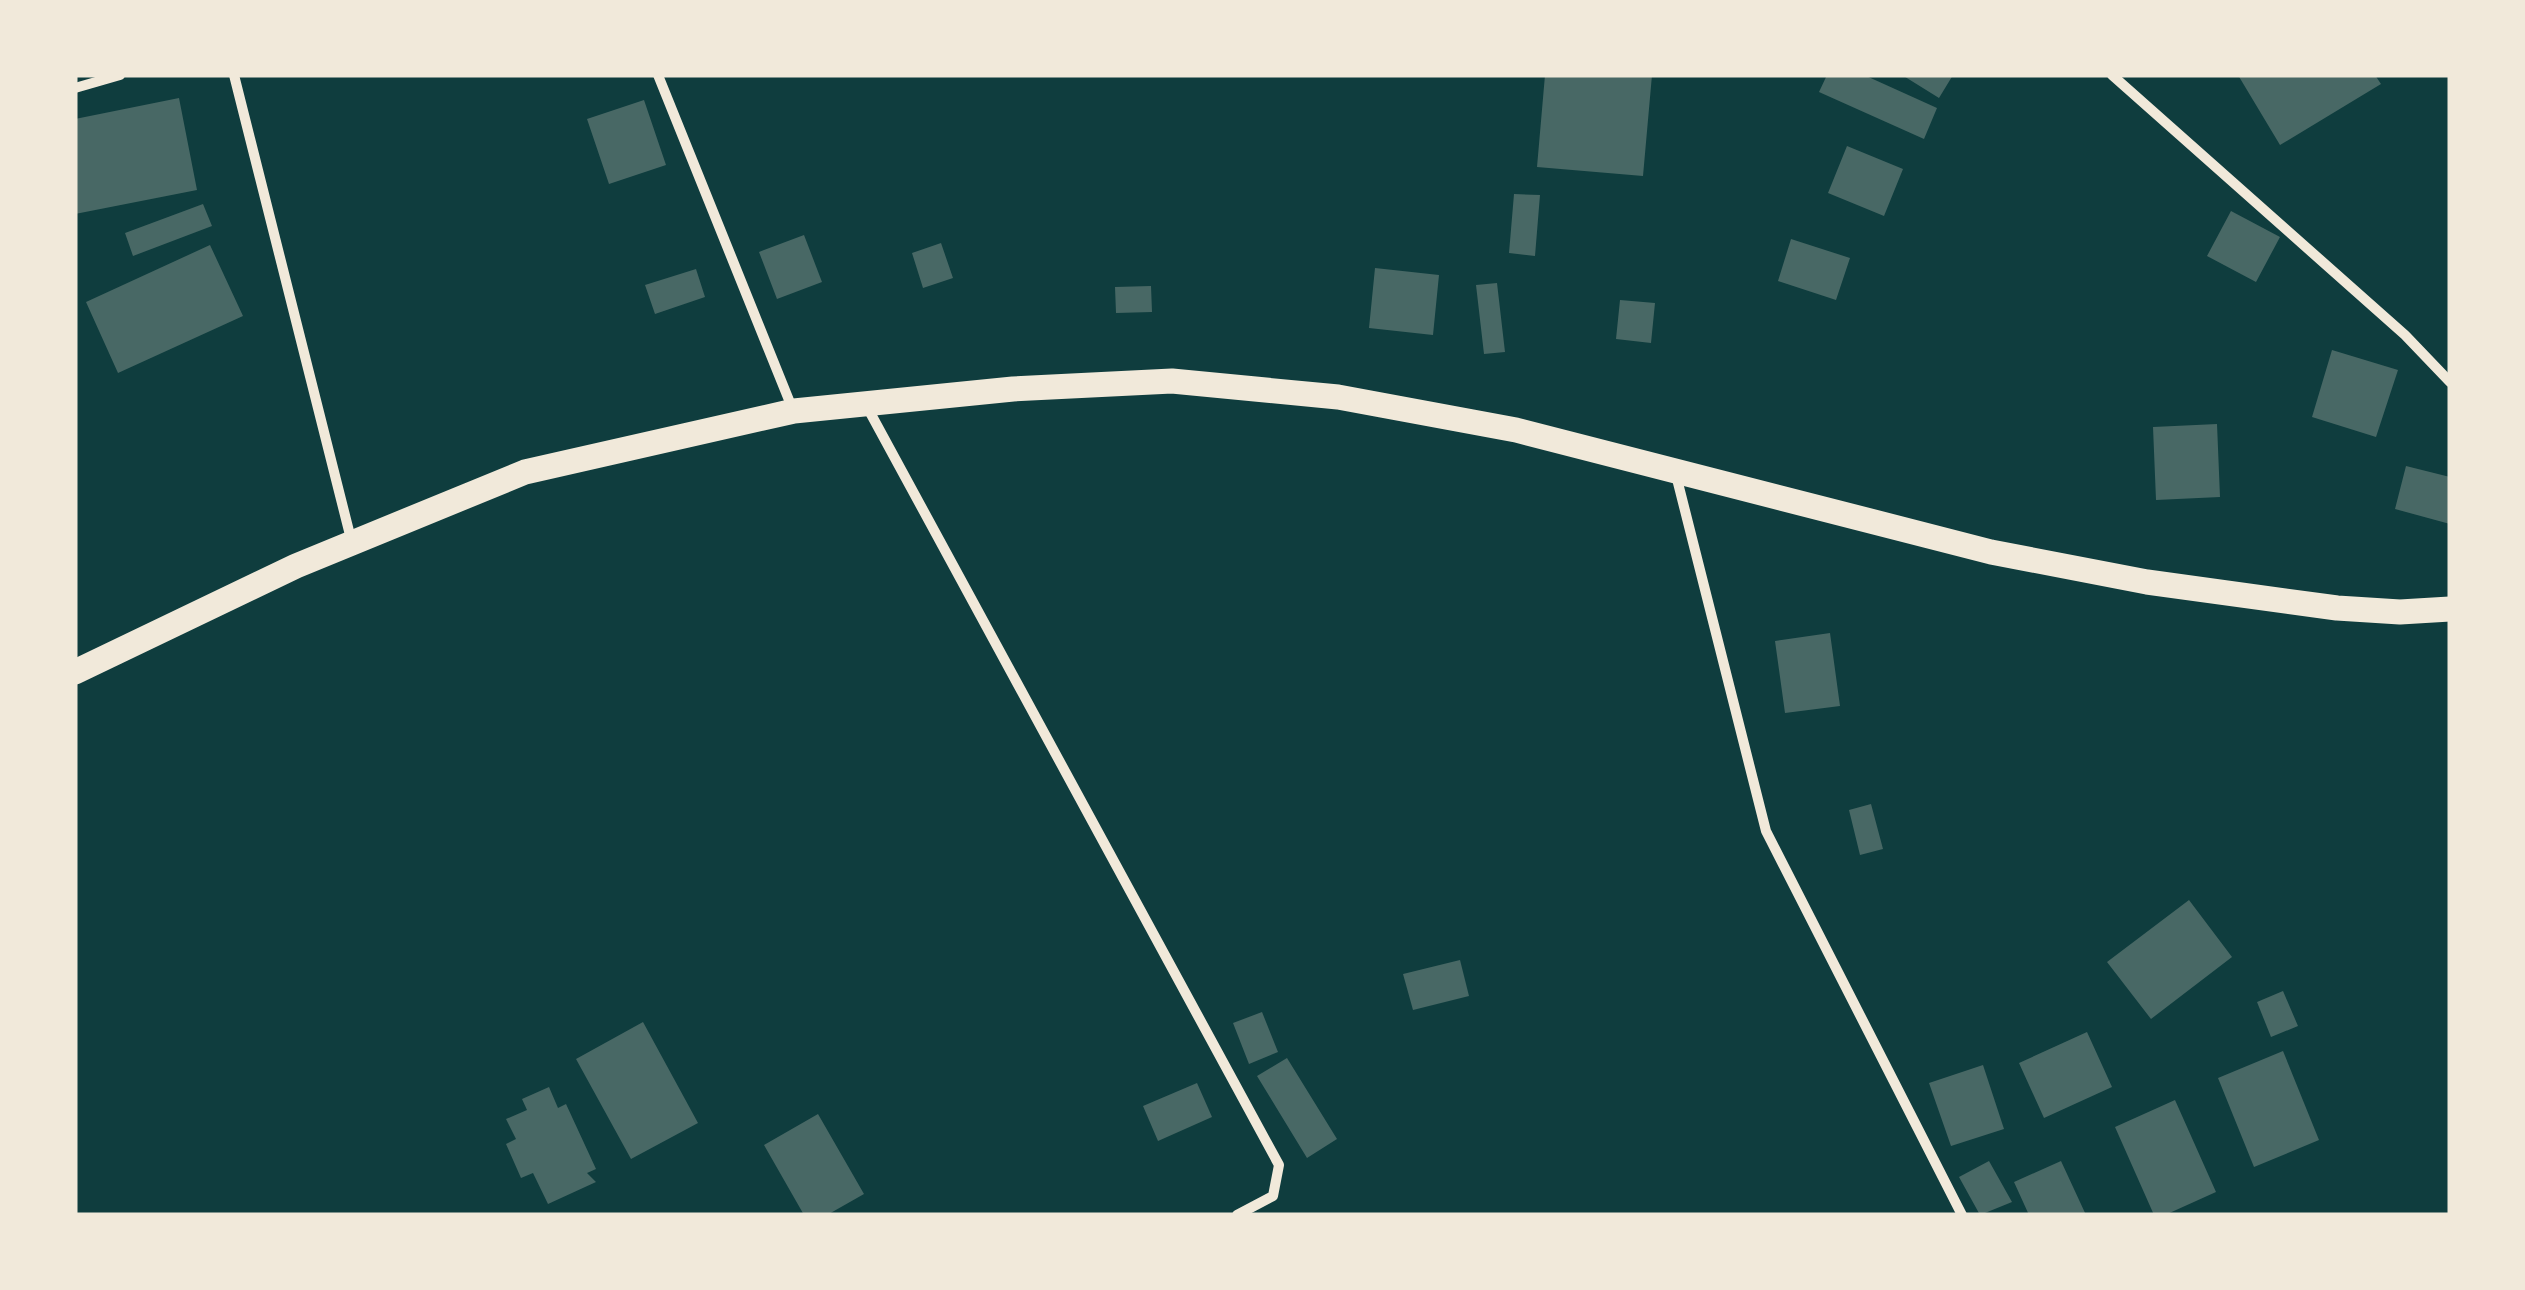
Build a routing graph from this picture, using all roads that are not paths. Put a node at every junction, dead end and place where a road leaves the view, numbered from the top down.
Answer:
1 (120, 75) edge
2 (234, 75) edge
3 (658, 75) edge
4 (2112, 75) edge
5 (75, 88) edge
6 (2450, 382) edge
7 (866, 405) junction
8 (794, 411) junction
9 (1675, 469) junction
10 (352, 544) junction
11 (2450, 609) edge
12 (75, 672) edge
13 (1236, 1215) edge
14 (1962, 1215) edge

1 - 5 street
2 - 10 street
3 - 8 street
4 - 6 street
7 - 8 main road
7 - 9 main road
7 - 13 street
8 - 10 main road
9 - 11 main road
9 - 14 street
10 - 12 main road

